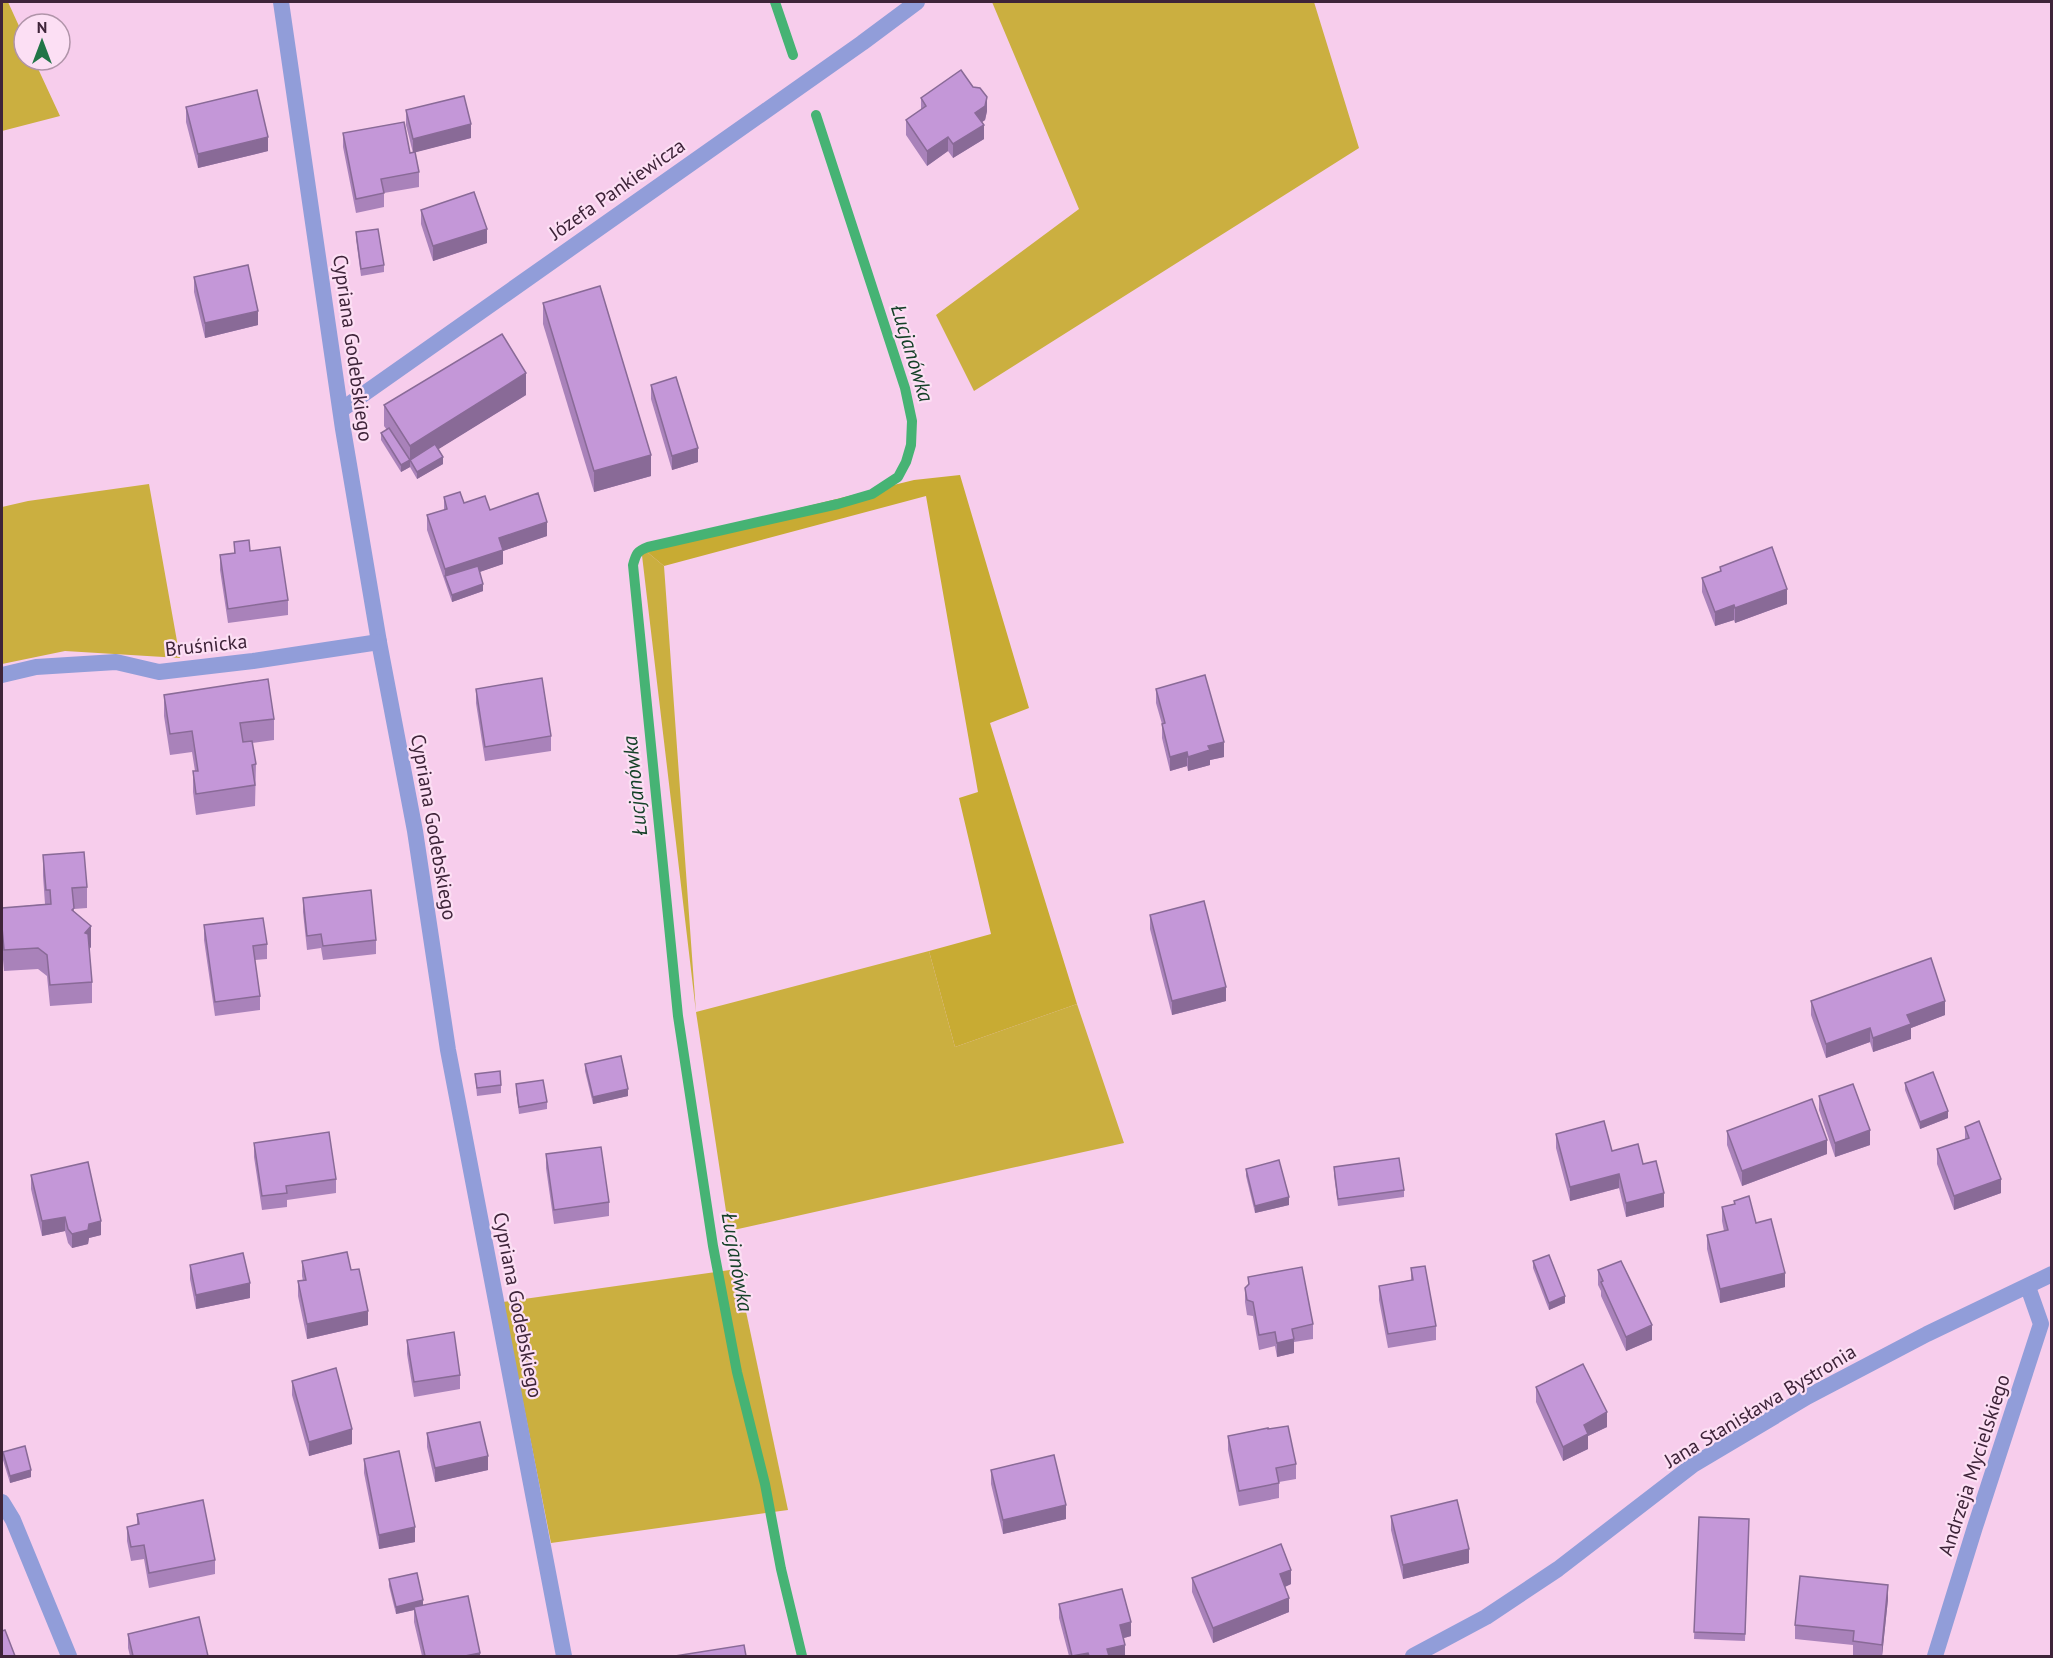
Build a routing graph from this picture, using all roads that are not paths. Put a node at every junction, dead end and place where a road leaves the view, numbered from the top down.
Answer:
1 (281, 2) edge
2 (917, 2) edge
3 (341, 410) junction
4 (379, 642) junction
5 (2, 675) edge
6 (2052, 1274) edge
7 (2028, 1287) junction
8 (2, 1502) edge
9 (69, 1656) edge
10 (564, 1656) edge
11 (1413, 1656) edge
12 (1935, 1656) edge

1 - 3 street, Cypriana Godebskiego
2 - 3 street, Józefa Pankiewicza
3 - 4 street, Cypriana Godebskiego
4 - 5 street, Bruśnicka
4 - 10 street, Cypriana Godebskiego
6 - 7 street, Jana Stanisława Bystronia
7 - 11 street, Jana Stanisława Bystronia
7 - 12 street, Andrzeja Mycielskiego
8 - 9 street

